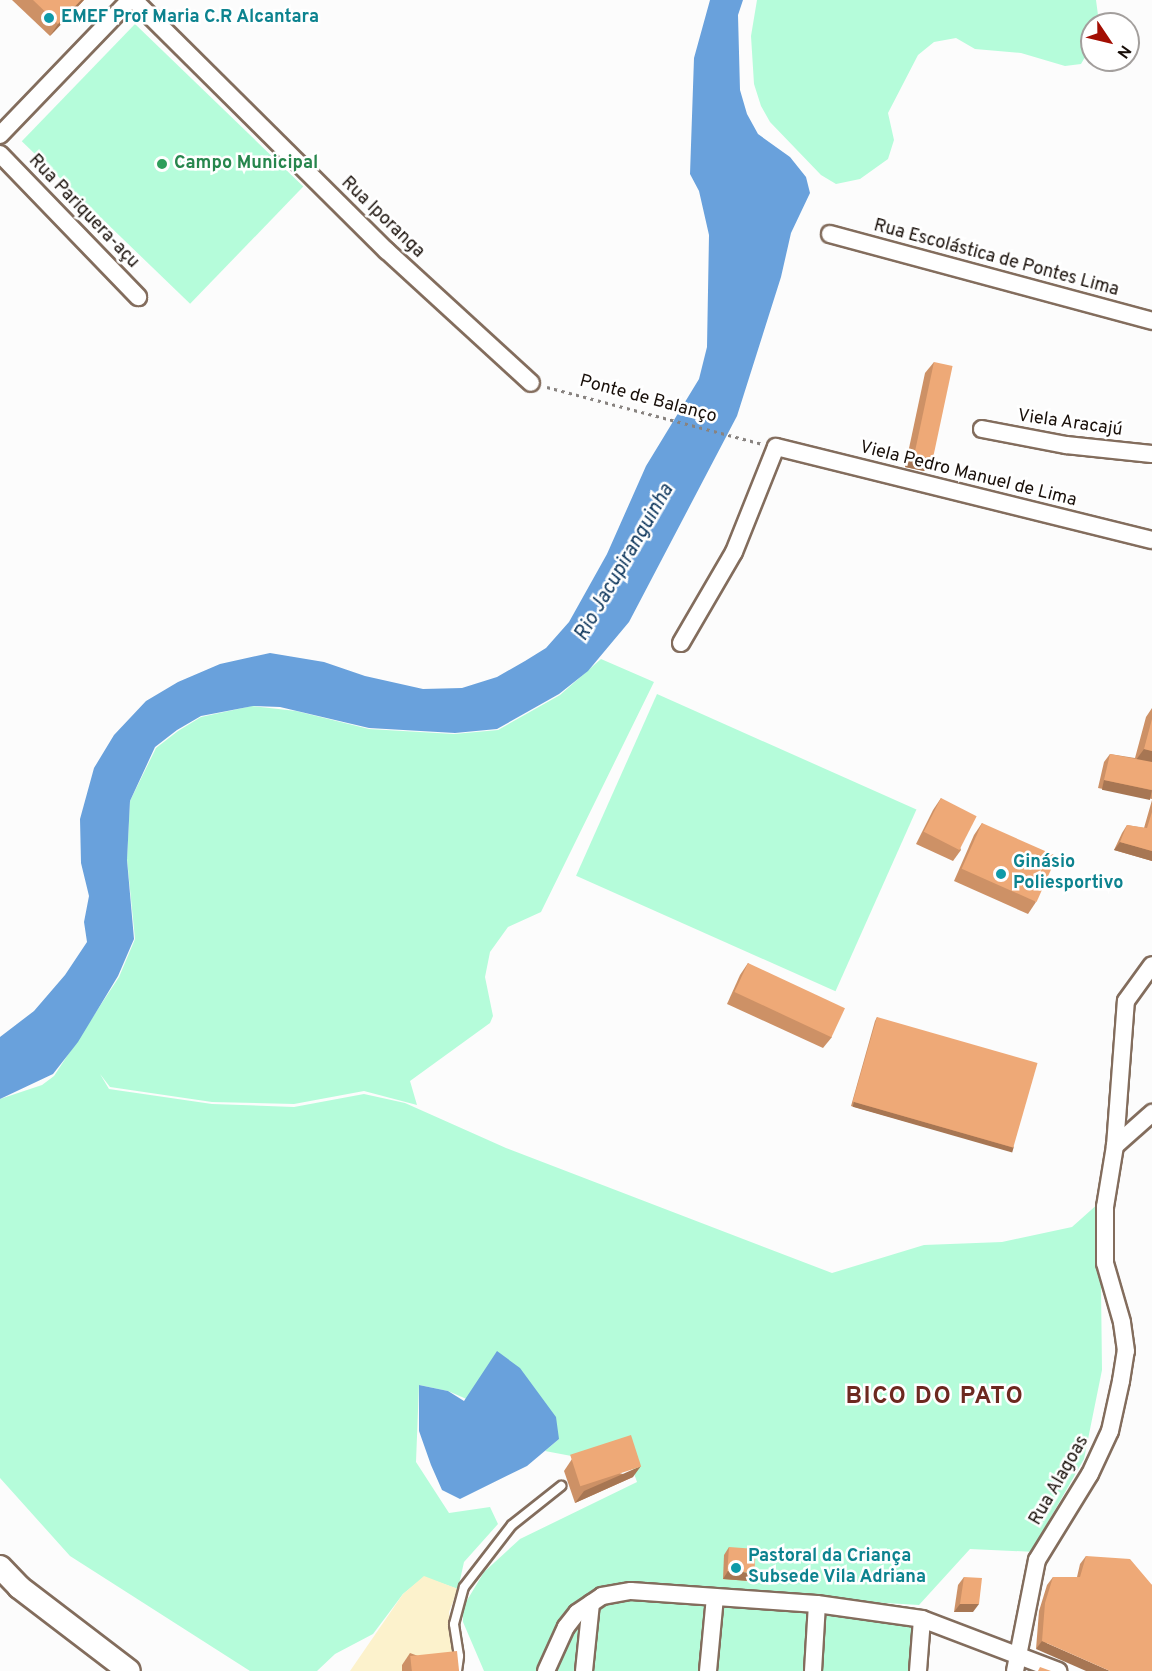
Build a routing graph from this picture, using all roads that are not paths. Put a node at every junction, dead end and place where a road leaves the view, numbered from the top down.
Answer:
1 (132, 0) edge
2 (0, 135) edge
3 (0, 154) edge
4 (830, 234) dead end
5 (138, 297) dead end
6 (1152, 321) edge
7 (531, 383) road end
8 (982, 429) dead end
9 (1152, 454) edge
10 (1152, 540) edge
11 (681, 643) dead end
12 (1152, 965) edge
13 (1152, 1113) edge
14 (1115, 1146) junction
15 (561, 1486) dead end
16 (0, 1567) edge
17 (715, 1597) junction
18 (591, 1603) junction
19 (817, 1604) junction
20 (922, 1619) junction
21 (1017, 1663) edge
22 (129, 1671) edge
23 (457, 1671) edge
24 (546, 1671) edge
25 (584, 1671) edge
26 (708, 1671) edge
27 (813, 1671) edge
28 (918, 1671) edge
29 (1058, 1671) edge

1 - 2 street
1 - 7 street, Rua Iporanga
3 - 5 street, Rua Pariquera-açu
4 - 6 street, Rua Escolástica de Pontes Lima
8 - 9 street, Viela Aracajú
10 - 11 street, Viela Pedro Manuel de Lima
12 - 14 street, Rua Alagoas
13 - 14 street
14 - 21 street, Rua Alagoas
15 - 23 lane
16 - 22 street
17 - 18 street
17 - 19 street
17 - 26 street
18 - 24 street
18 - 25 street
19 - 20 street
19 - 27 street
20 - 21 street
20 - 28 street
21 - 29 street

